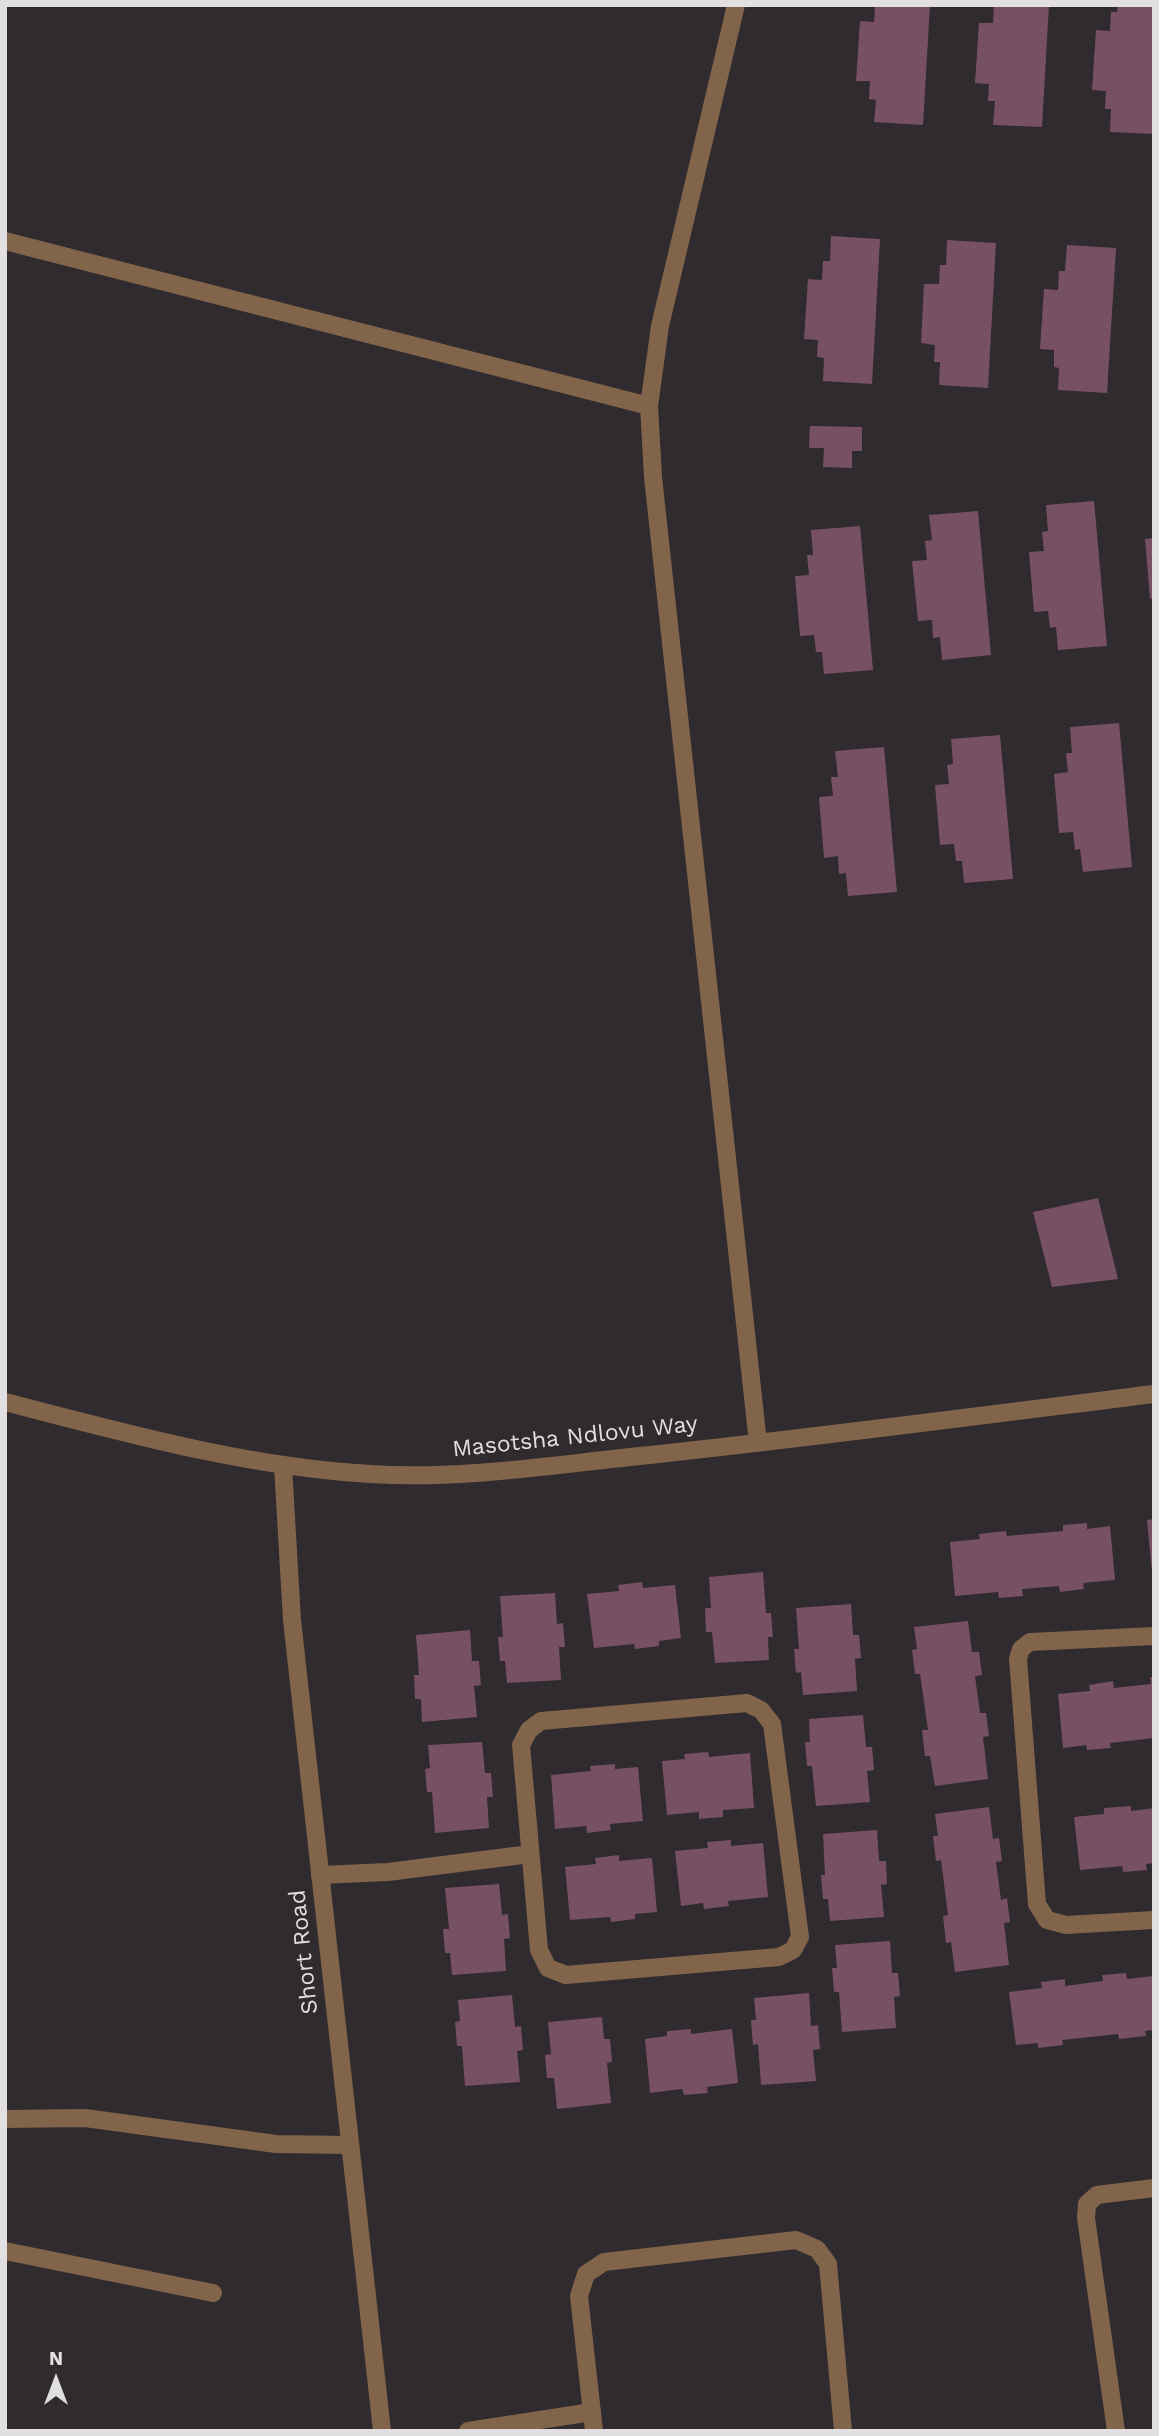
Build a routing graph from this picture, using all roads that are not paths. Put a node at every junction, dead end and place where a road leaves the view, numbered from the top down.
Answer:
1 (736, 5) edge
2 (5, 241) edge
3 (649, 405) junction
4 (1154, 1394) edge
5 (5, 1402) edge
6 (758, 1443) junction
7 (284, 1466) junction
8 (1154, 1636) edge
9 (530, 1854) junction
10 (320, 1875) junction
11 (1154, 1920) edge
12 (5, 2119) edge
13 (350, 2145) junction
14 (1154, 2188) edge
15 (5, 2251) edge
16 (213, 2293) dead end
17 (592, 2412) junction
18 (382, 2431) edge
19 (468, 2431) edge
20 (594, 2431) edge
21 (843, 2431) edge
22 (1116, 2431) edge

1 - 3 street
2 - 3 street
3 - 6 street
4 - 6 street, Masotsha Ndlovu Way
5 - 7 street, Masotsha Ndlovu Way
6 - 7 street, Masotsha Ndlovu Way
7 - 10 street, Short Road
8 - 11 street
9 - 9 street
9 - 10 street
10 - 13 street, Short Road
12 - 13 street
13 - 18 street, Short Road
14 - 22 street
15 - 16 street
17 - 19 street
17 - 20 street
17 - 21 street

